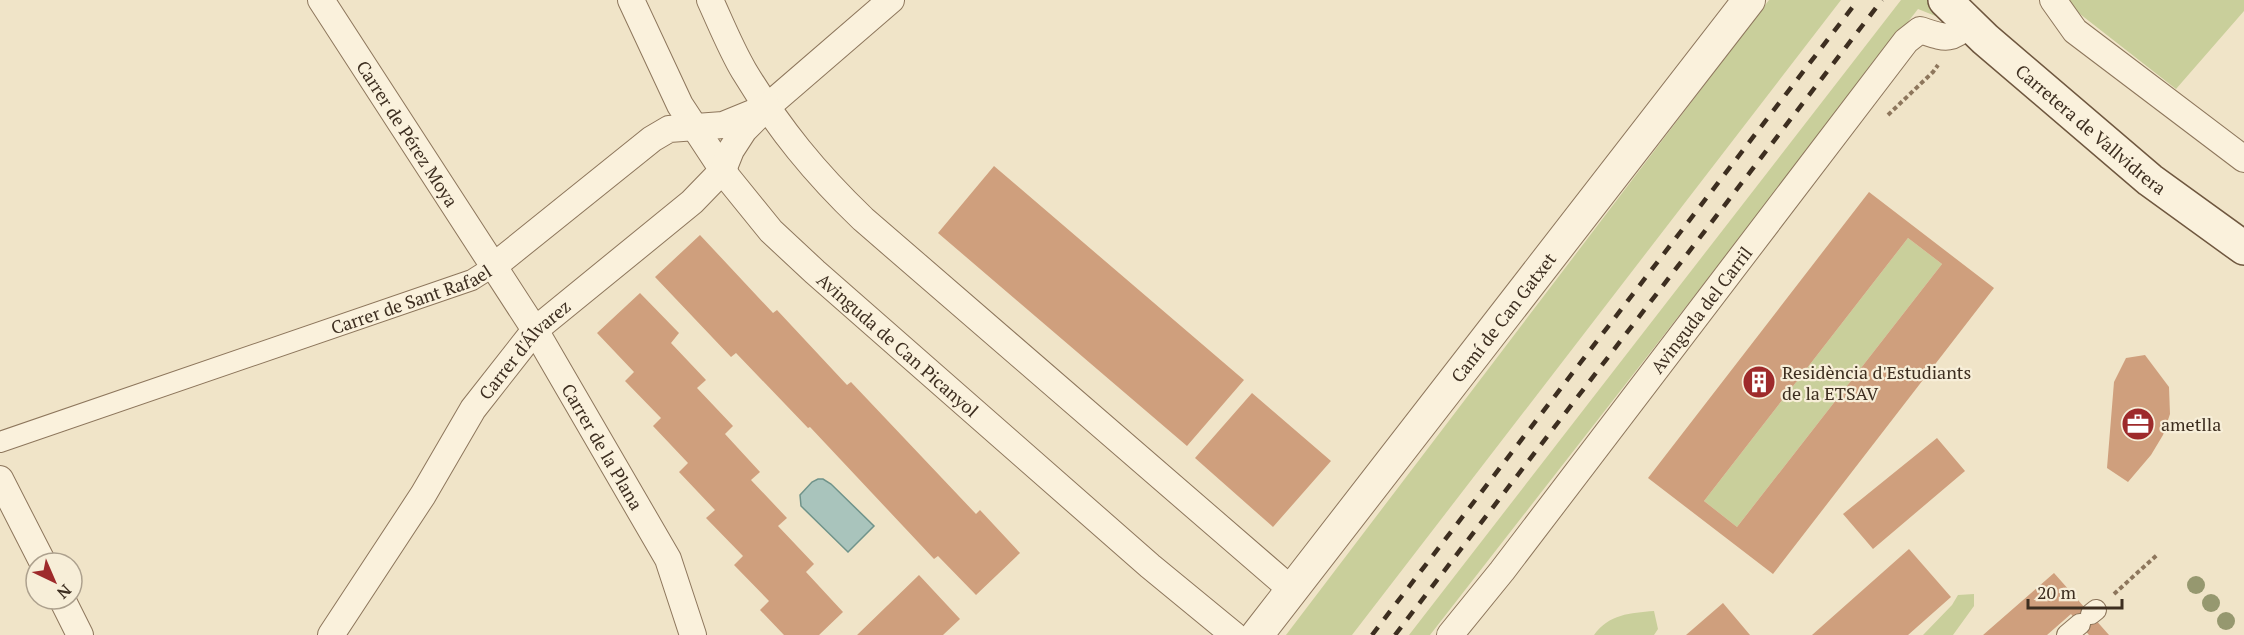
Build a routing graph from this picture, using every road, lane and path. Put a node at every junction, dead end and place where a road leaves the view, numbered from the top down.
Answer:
1 (321, 0) edge
2 (631, 0) edge
3 (710, 0) edge
4 (891, 0) edge
5 (1749, 0) edge
6 (1945, 0) edge
7 (2053, 0) edge
8 (1970, 23) junction
9 (767, 107) junction
10 (694, 127) junction
11 (2244, 159) edge
12 (723, 170) junction
13 (2244, 248) edge
14 (494, 266) junction
15 (535, 330) junction
16 (0, 442) edge
17 (0, 479) edge
18 (37, 551) edge
19 (2158, 554) dead end
20 (1293, 591) junction
21 (68, 611) edge
22 (2083, 621) edge
23 (80, 635) edge
24 (331, 635) edge
25 (693, 635) edge
26 (1234, 635) edge
27 (1257, 635) edge
28 (1450, 635) edge

1 - 14 street, Carrer de Pérez Moya
2 - 10 street, Avinguda de Can Picanyol
3 - 9 street
4 - 9 street, Carrer de Sant Rafael
5 - 20 street, Camí de Can Gatxet
6 - 8 main road, Carretera de Vallvidrera
7 - 11 street
8 - 13 main road, Carretera de Vallvidrera
8 - 28 street, Avinguda del Carril
9 - 10 street, Carrer de Sant Rafael
9 - 12 street, Carrer d'Álvarez
9 - 20 street
10 - 12 street, Avinguda de Can Picanyol
10 - 14 street, Carrer de Sant Rafael
12 - 15 street, Carrer d'Álvarez
12 - 26 street, Avinguda de Can Picanyol
14 - 15 street, Carrer de la Plana
14 - 16 street, Carrer de Sant Rafael
15 - 24 street, Carrer d'Álvarez
15 - 25 street, Carrer de la Plana
17 - 18 street
19 - 22 path
20 - 27 street, Camí de Can Gatxet
21 - 23 street

